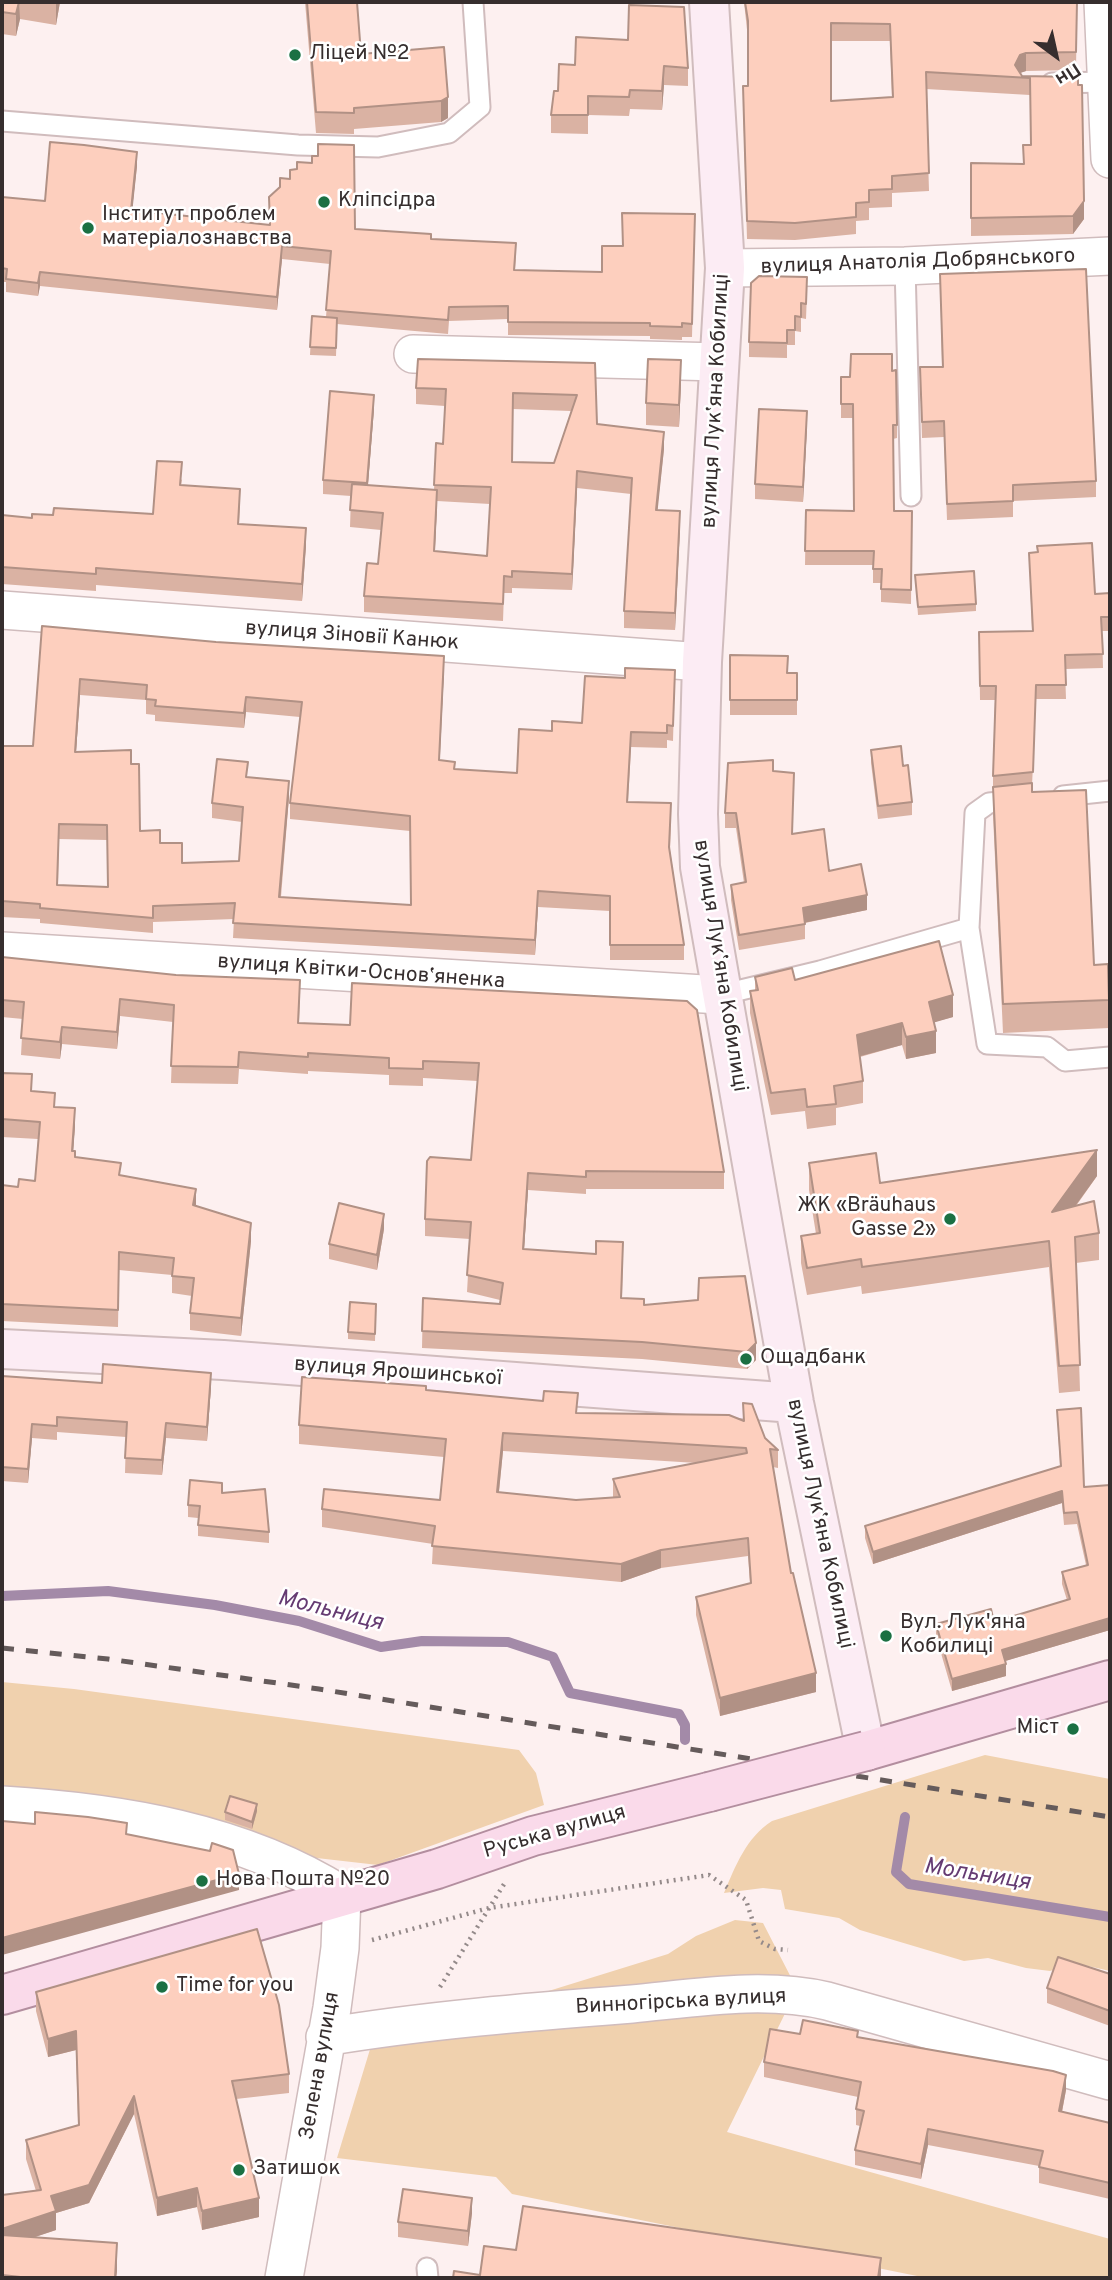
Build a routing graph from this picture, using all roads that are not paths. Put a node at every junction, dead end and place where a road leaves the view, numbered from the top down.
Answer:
1 (472, 2) edge
2 (709, 2) edge
3 (1103, 2) edge
4 (1107, 82) junction
5 (1027, 83) edge
6 (2, 121) edge
7 (1110, 159) edge
8 (1110, 256) edge
9 (905, 266) junction
10 (725, 268) junction
11 (413, 354) dead end
12 (719, 362) junction
13 (911, 496) dead end
14 (2, 610) edge
15 (702, 662) junction
16 (1110, 791) edge
17 (969, 928) junction
18 (2, 951) edge
19 (720, 995) junction
20 (1110, 1057) edge
21 (2, 1349) edge
22 (794, 1403) junction
23 (1110, 1680) edge
24 (866, 1751) junction
25 (2, 1804) edge
26 (342, 1895) junction
27 (2, 1995) edge
28 (326, 2037) junction
29 (1110, 2081) edge
30 (284, 2278) edge

1 - 6 lane
2 - 10 street, вулиця Лукʼяна Кобилиці
3 - 4 street
4 - 5 lane
4 - 7 street
8 - 9 street, вулиця Анатолія Добрянського
9 - 10 street, вулиця Анатолія Добрянського
9 - 13 lane
10 - 12 street, вулиця Лукʼяна Кобилиці
11 - 12 street
12 - 15 street, вулиця Лукʼяна Кобилиці
14 - 15 street, вулиця Зіновії Канюк
15 - 19 street, вулиця Лукʼяна Кобилиці
16 - 17 lane
17 - 19 lane
17 - 20 lane
18 - 19 street, вулиця Квітки-Основʼяненка
19 - 22 street, вулиця Лукʼяна Кобилиці
21 - 22 street, вулиця Ярошинської
22 - 24 street, вулиця Лукʼяна Кобилиці
23 - 24 main road, Руська вулиця
24 - 26 main road, Руська вулиця, bridge
25 - 26 street
26 - 27 main road, Руська вулиця
26 - 28 street, Зелена вулиця
28 - 29 street, Винногірська вулиця
28 - 30 street, Зелена вулиця

